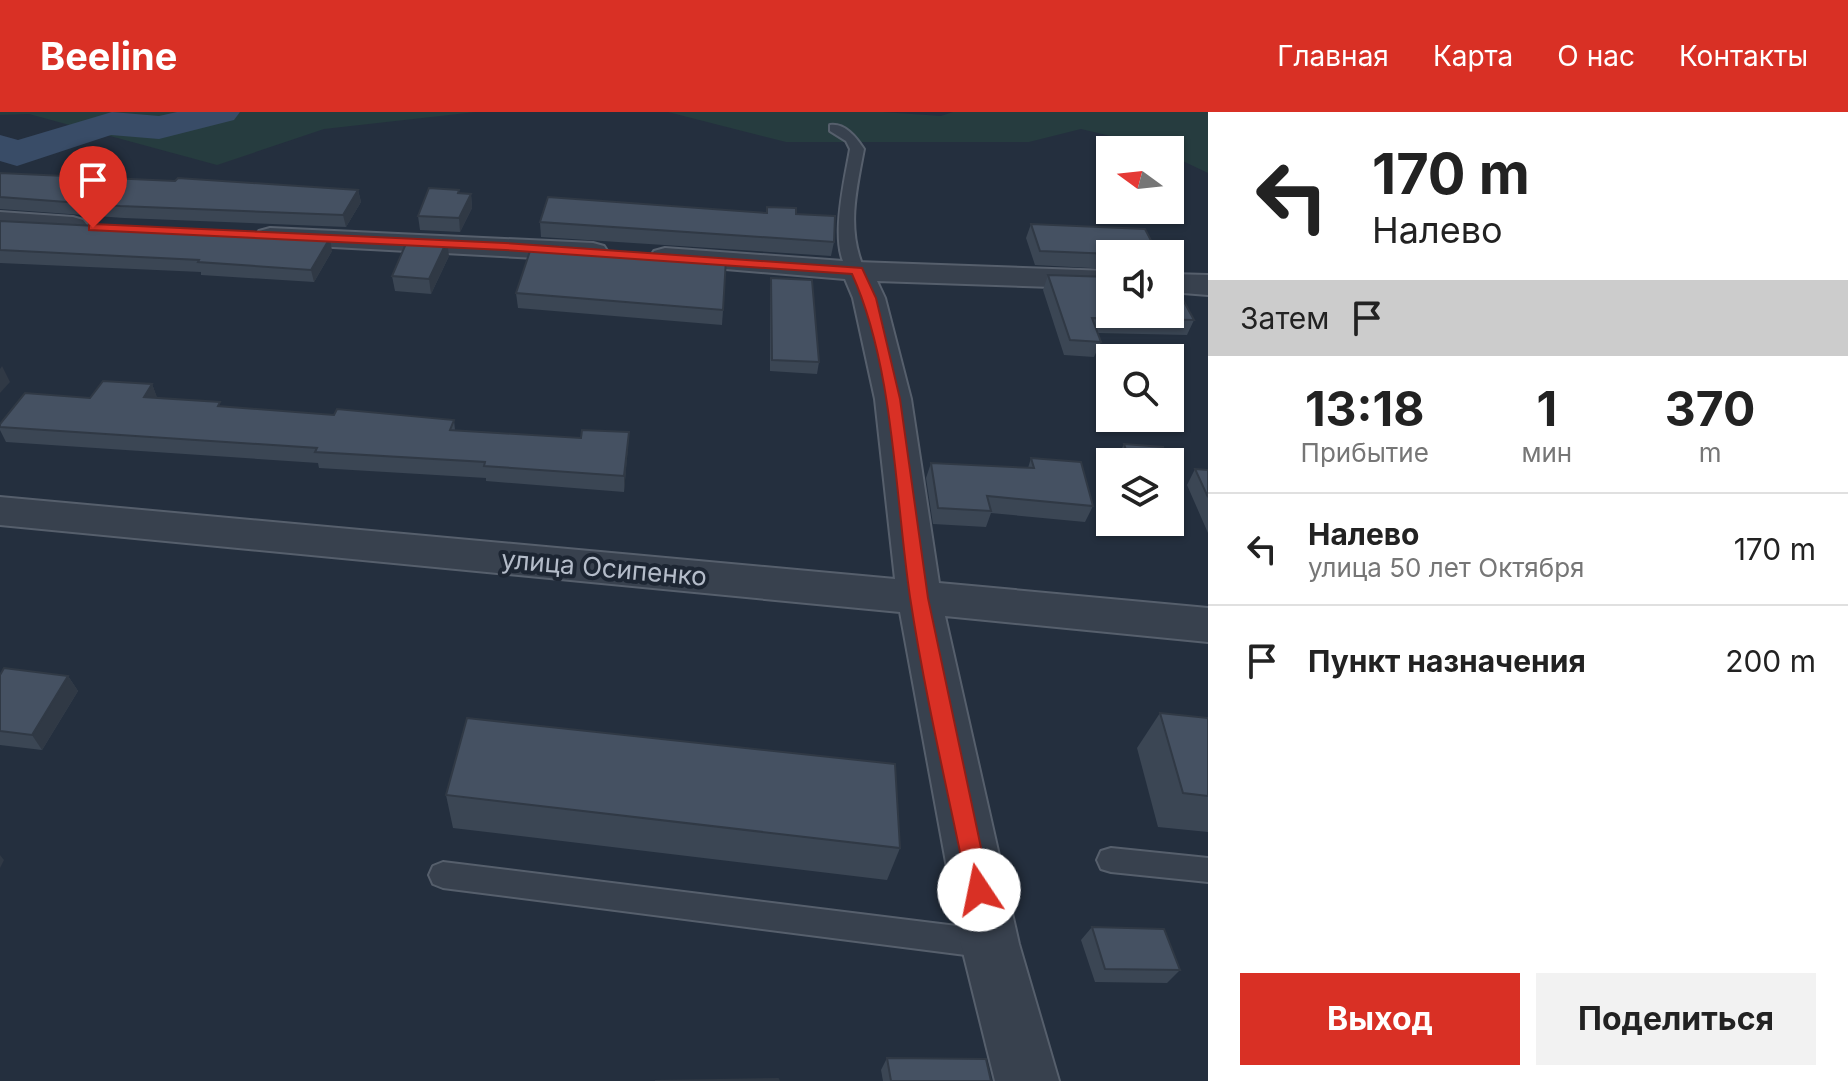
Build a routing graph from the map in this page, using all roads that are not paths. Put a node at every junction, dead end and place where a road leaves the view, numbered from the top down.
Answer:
1 (835, 128) dead end
2 (0, 221) edge
3 (109, 229) edge
4 (246, 236) edge
5 (857, 271) junction
6 (1096, 280) edge
7 (1184, 284) edge
8 (1208, 285) edge
9 (0, 511) edge
10 (919, 598) junction
11 (1208, 625) edge
12 (1111, 860) dead end
13 (1208, 870) edge
14 (443, 875) dead end
15 (990, 944) junction
16 (1027, 1081) edge

1 - 5 lane
2 - 3 street
4 - 5 street
5 - 6 street
5 - 10 street
7 - 8 street
9 - 10 street, улица Осипенко
10 - 11 street, улица Осипенко
10 - 15 street
12 - 13 lane
14 - 15 lane
15 - 16 street

